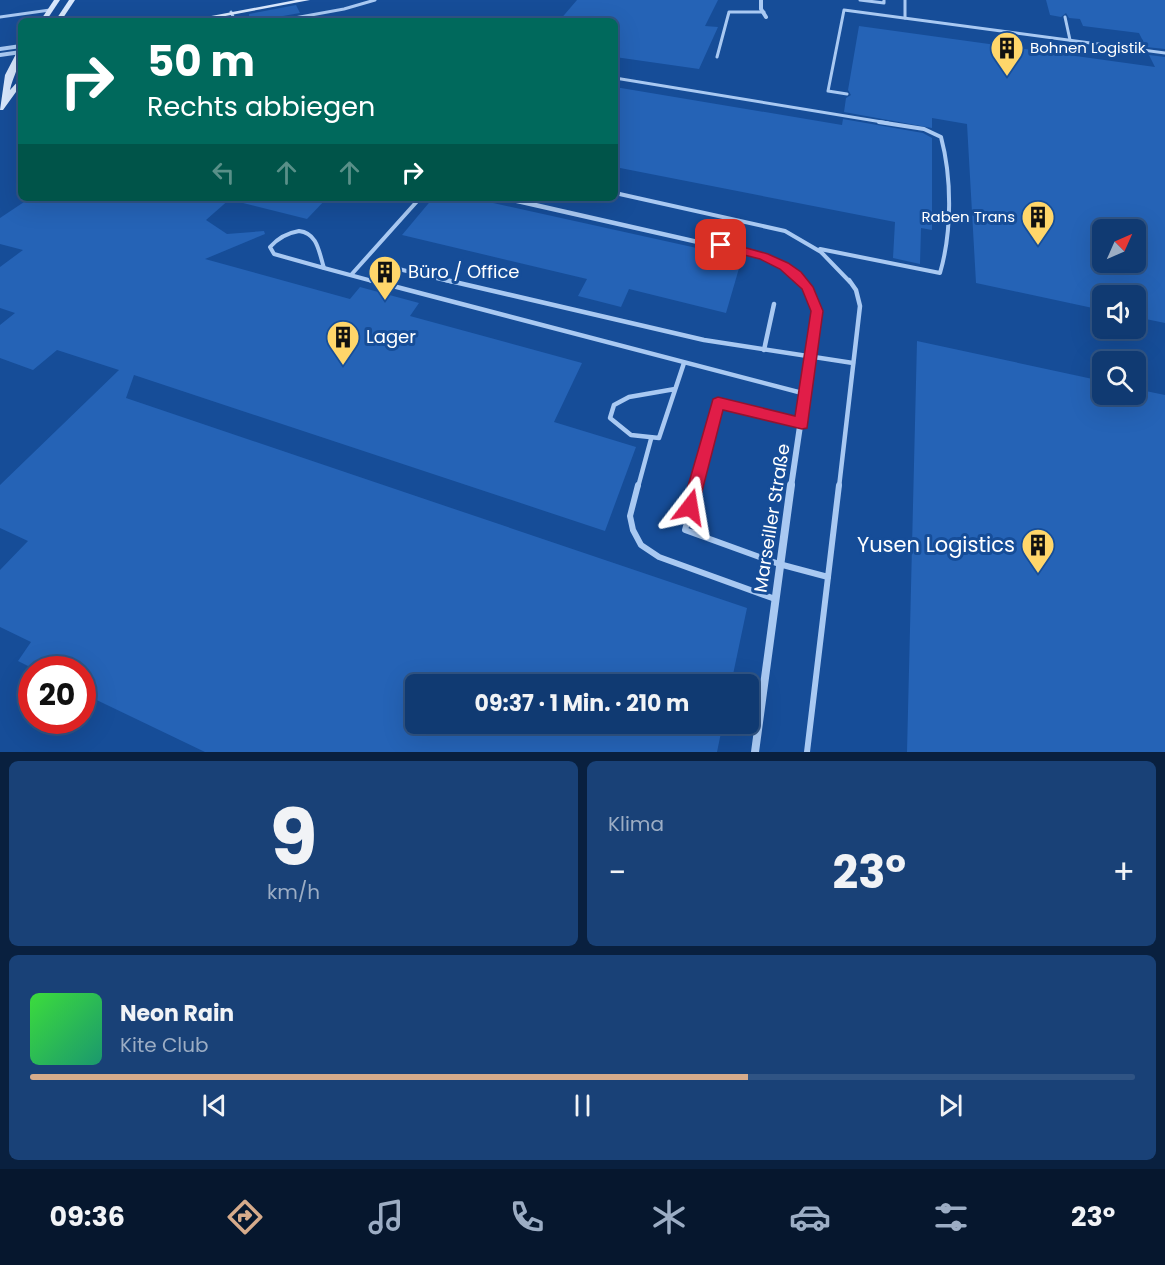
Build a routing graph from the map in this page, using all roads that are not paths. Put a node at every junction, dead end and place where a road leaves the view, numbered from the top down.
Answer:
1 (57, 0) edge
2 (72, 0) edge
3 (280, 0) edge
4 (307, 0) edge
5 (375, 0) edge
6 (761, 0) edge
7 (860, 0) edge
8 (884, 0) edge
9 (905, 0) edge
10 (50, 10) junction
11 (231, 12) junction
12 (765, 14) joint
13 (0, 17) edge
14 (1065, 17) dead end
15 (45, 18) edge
16 (60, 18) edge
17 (202, 18) edge
18 (234, 18) edge
19 (294, 18) edge
20 (904, 18) junction
21 (1070, 40) junction
22 (18, 46) edge
23 (0, 49) edge
24 (18, 52) edge
25 (1165, 53) edge
26 (0, 55) edge
27 (717, 57) dead end
28 (18, 58) edge
29 (618, 78) edge
30 (18, 84) edge
31 (847, 94) dead end
32 (2, 104) edge
33 (618, 195) edge
34 (417, 201) edge
35 (518, 201) edge
36 (814, 248) junction
37 (390, 267) dead end
38 (324, 268) junction
39 (351, 275) junction
40 (774, 304) dead end
41 (764, 350) junction
42 (811, 354) junction
43 (684, 363) junction
44 (853, 363) junction
45 (675, 389) junction
46 (806, 394) junction
47 (802, 423) junction
48 (651, 439) junction
49 (779, 564) junction
50 (828, 577) junction
51 (775, 599) junction
52 (755, 752) edge
53 (807, 752) edge

1 - 10 main road
2 - 16 main road
3 - 11 main road
4 - 11 main road
5 - 19 lane
6 - 12 street
7 - 8 lane
9 - 20 lane
10 - 13 lane
10 - 15 main road
11 - 17 main road
11 - 18 lane
12 - 27 lane
14 - 21 lane
20 - 21 lane
20 - 31 lane
21 - 25 lane
22 - 23 street
24 - 26 street
28 - 32 main road
29 - 36 lane
30 - 32 main road
33 - 36 lane
34 - 39 lane
35 - 42 street, Marseiller Straße
36 - 44 lane
37 - 41 lane
38 - 38 lane
38 - 39 lane
39 - 43 lane
40 - 41 lane
41 - 42 lane
42 - 44 lane
42 - 46 street, Marseiller Straße
43 - 45 lane
43 - 46 lane
44 - 50 lane
45 - 48 lane
45 - 48 lane
46 - 47 street, Marseiller Straße
47 - 49 street, Marseiller Straße
47 - 49 lane
48 - 51 lane
49 - 50 lane
49 - 51 street, Marseiller Straße
50 - 53 lane
51 - 52 street, Marseiller Straße

